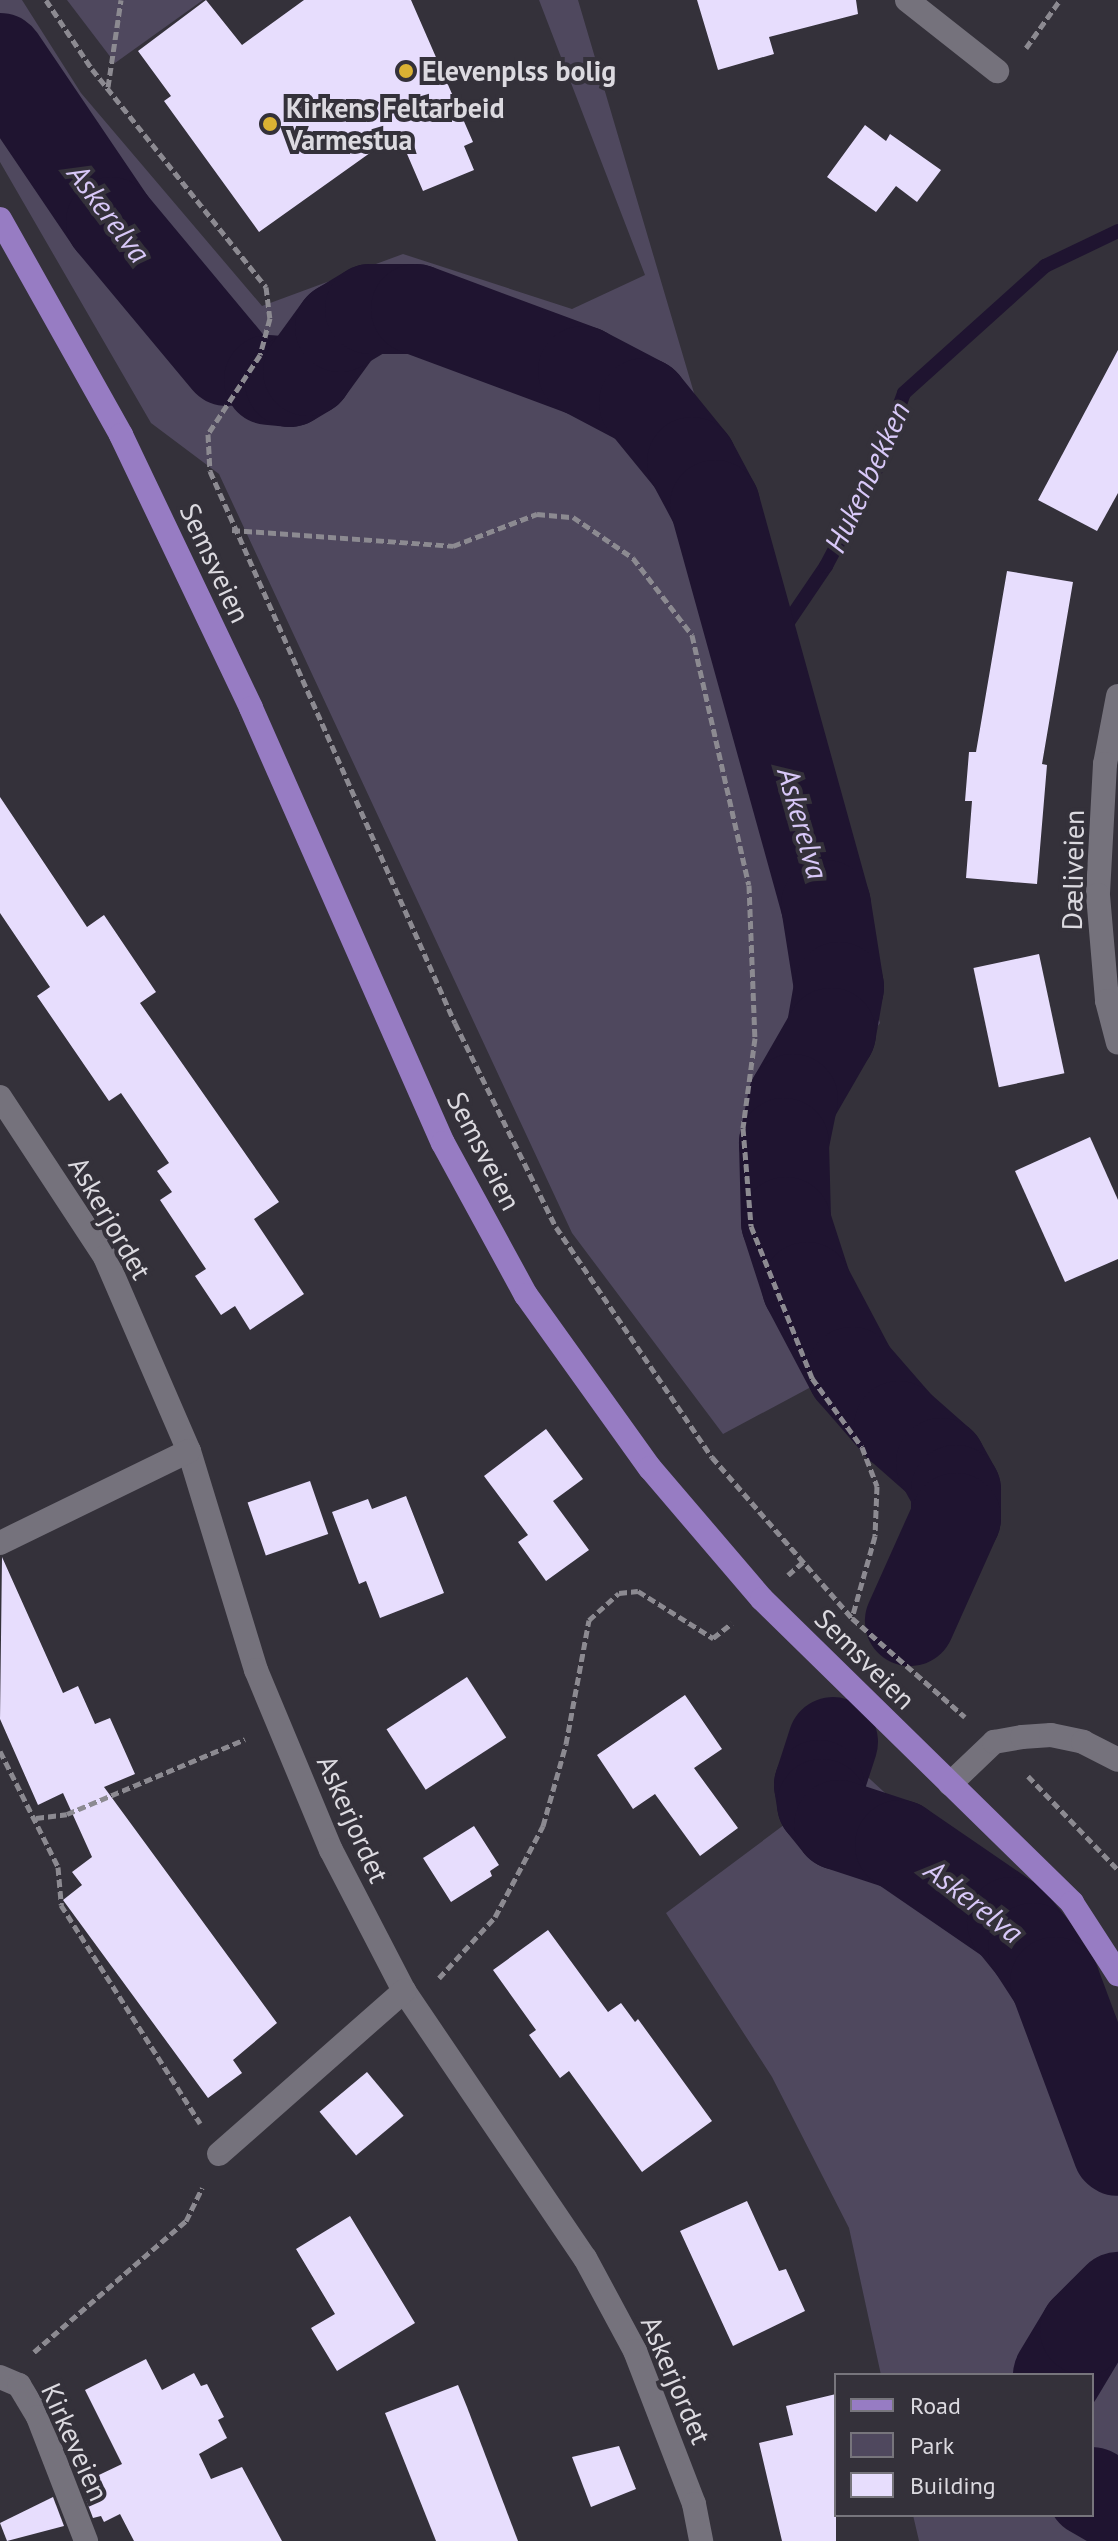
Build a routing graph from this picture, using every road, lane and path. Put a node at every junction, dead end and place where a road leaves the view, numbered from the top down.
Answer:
1 (46, 0) edge
2 (121, 0) edge
3 (907, 0) edge
4 (1060, 0) edge
5 (997, 71) joint
6 (108, 88) junction
7 (0, 219) edge
8 (232, 530) junction
9 (1118, 696) edge
10 (1118, 1043) edge
11 (0, 1097) edge
12 (189, 1451) junction
13 (0, 1543) edge
14 (803, 1562) junction
15 (762, 1599) junction
16 (852, 1618) junction
17 (279, 1724) junction
18 (994, 1742) junction
19 (0, 1751) edge
20 (1118, 1760) edge
21 (950, 1784) junction
22 (36, 1818) junction
23 (1118, 1870) edge
24 (1118, 1974) edge
25 (407, 1996) junction
26 (219, 2154) junction
27 (23, 2357) dead end
28 (0, 2377) edge
29 (86, 2541) edge
30 (701, 2541) edge

1 - 6 path
2 - 6 path
3 - 5 street
4 - 5 path
6 - 8 path
7 - 15 main road, Semsveien
8 - 14 path
8 - 16 path
9 - 10 street, Dæliveien
11 - 12 street, Askerjordet
12 - 13 street
12 - 17 street, Askerjordet
14 - 15 path
14 - 16 path
15 - 21 main road, Semsveien
15 - 25 path
16 - 18 path
17 - 22 path
17 - 25 street, Askerjordet
18 - 20 street
18 - 21 street
18 - 23 path
19 - 22 path
21 - 24 main road, Semsveien
22 - 26 path
25 - 26 street
25 - 30 street, Askerjordet
26 - 27 path
28 - 29 street, Kirkeveien

